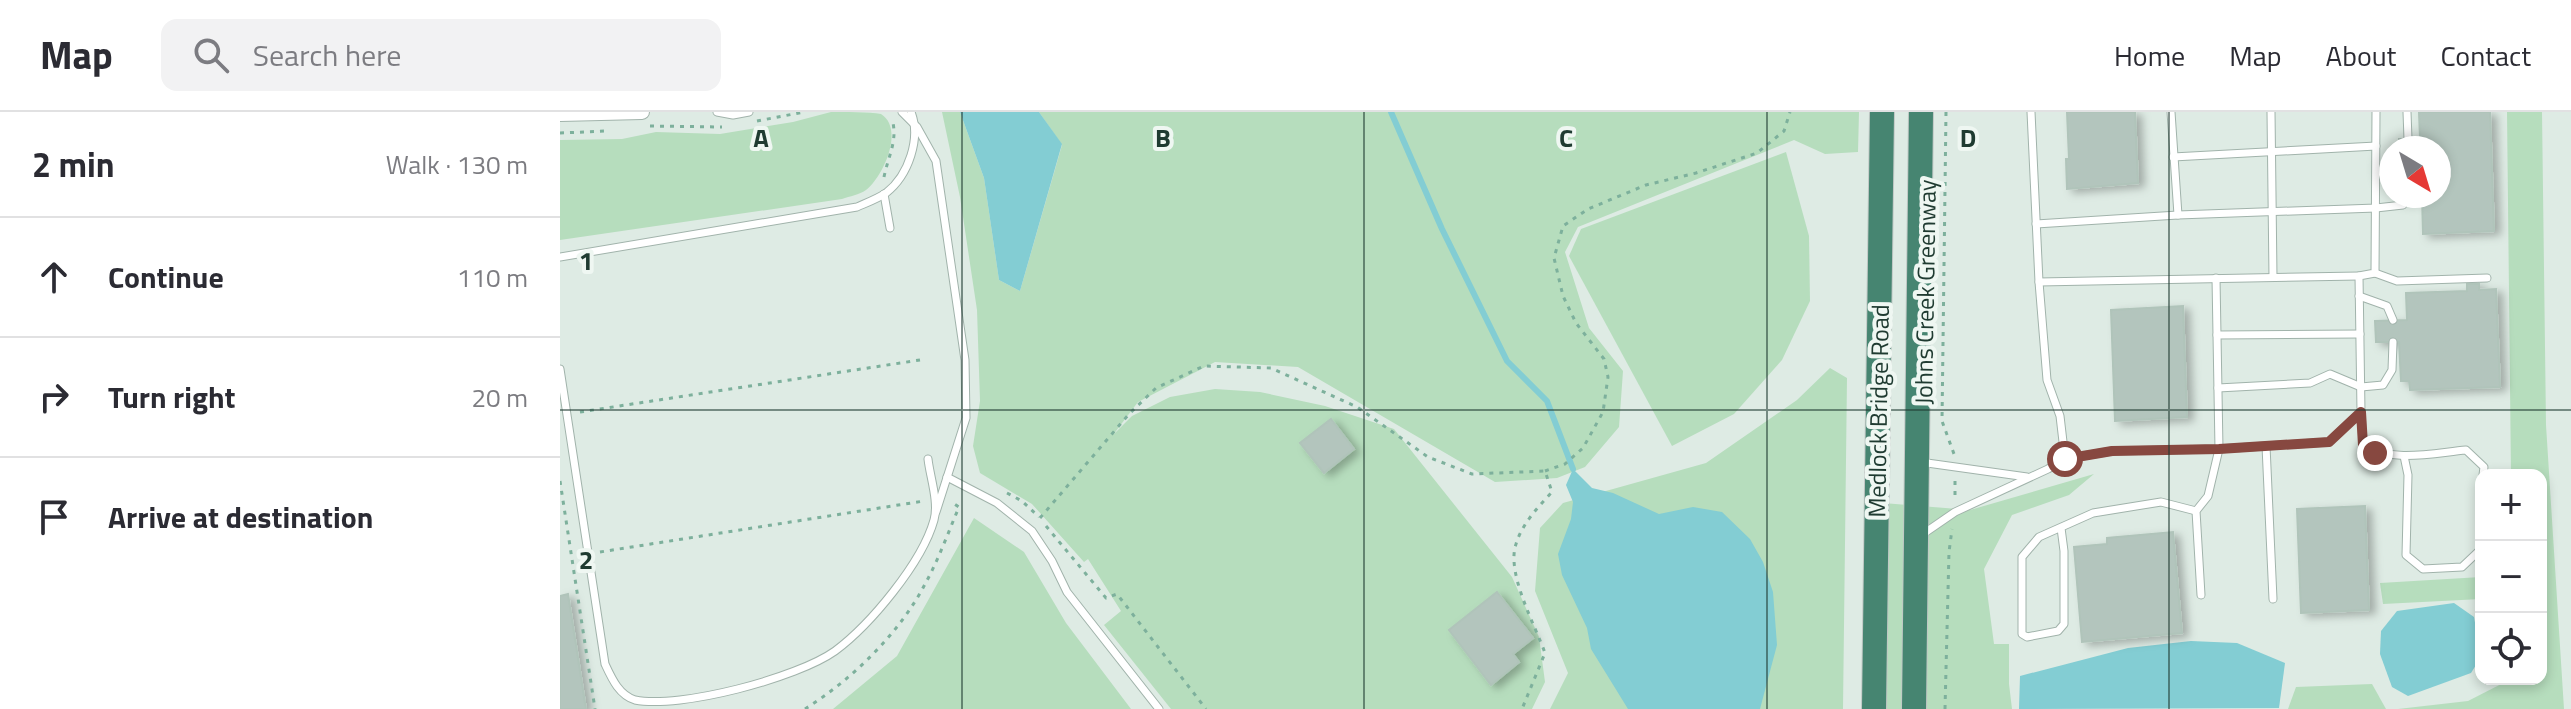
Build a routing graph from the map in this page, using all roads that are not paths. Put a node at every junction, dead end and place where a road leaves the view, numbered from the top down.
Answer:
1 (717, 112) edge
2 (749, 112) edge
3 (902, 112) edge
4 (911, 112) edge
5 (918, 112) edge
6 (1882, 112) edge
7 (1921, 112) edge
8 (2031, 112) edge
9 (2171, 112) edge
10 (2271, 112) edge
11 (2376, 112) edge
12 (2407, 112) edge
13 (560, 114) edge
14 (644, 119) edge
15 (917, 127) junction
16 (2408, 136) edge
17 (2376, 146) junction
18 (2271, 152) junction
19 (2173, 157) junction
20 (884, 194) junction
21 (2376, 208) junction
22 (2379, 208) edge
23 (2273, 212) junction
24 (2178, 215) junction
25 (2036, 224) junction
26 (890, 228) dead end
27 (564, 256) edge
28 (560, 265) edge
29 (2375, 273) junction
30 (2359, 276) junction
31 (2273, 277) junction
32 (2216, 278) junction
33 (2487, 278) dead end
34 (2039, 282) junction
35 (2359, 296) junction
36 (2393, 320) dead end
37 (2360, 334) junction
38 (2217, 335) junction
39 (2393, 342) dead end
40 (560, 369) edge
41 (2361, 387) junction
42 (2218, 388) junction
43 (2361, 412) junction
44 (2266, 446) junction
45 (2219, 449) junction
46 (2404, 456) junction
47 (928, 459) dead end
48 (2065, 459) junction
49 (1916, 461) junction
50 (2484, 469) edge
51 (947, 477) junction
52 (2029, 477) junction
53 (938, 498) junction
54 (2196, 511) junction
55 (2061, 528) junction
56 (1916, 539) junction
57 (2475, 555) edge
58 (2201, 595) dead end
59 (2273, 599) dead end
60 (1159, 709) edge
61 (1874, 709) edge
62 (1914, 709) edge

1 - 2 lane
3 - 15 lane
4 - 15 lane
5 - 15 lane
6 - 61 highway, Medlock Bridge Road
7 - 49 highway, Medlock Bridge Road
8 - 25 lane
9 - 19 lane
10 - 18 lane
11 - 17 lane
12 - 16 lane
13 - 14 street
15 - 20 lane
15 - 51 lane
17 - 18 lane
17 - 21 lane
18 - 19 lane
18 - 23 lane
19 - 24 lane
20 - 26 lane
20 - 27 lane
21 - 22 lane
21 - 23 lane
21 - 29 lane
23 - 24 lane
23 - 31 lane
24 - 25 lane
25 - 34 lane
27 - 28 lane
29 - 30 lane
29 - 33 lane
30 - 31 lane
30 - 35 lane
31 - 32 lane
32 - 34 lane
32 - 38 lane
34 - 48 lane
35 - 36 lane
35 - 37 lane
37 - 38 lane
37 - 41 lane
38 - 42 lane
39 - 41 lane
40 - 53 lane
41 - 42 lane
41 - 43 lane
42 - 45 lane
43 - 44 lane
43 - 46 lane
44 - 45 lane
44 - 59 lane
45 - 48 lane
45 - 54 lane
46 - 50 lane
46 - 57 lane
47 - 53 lane
48 - 52 lane
49 - 52 lane
49 - 56 highway, Medlock Bridge Road
51 - 53 lane
51 - 60 lane
52 - 56 lane
54 - 55 lane
54 - 58 lane
55 - 55 lane
56 - 62 highway, Medlock Bridge Road

